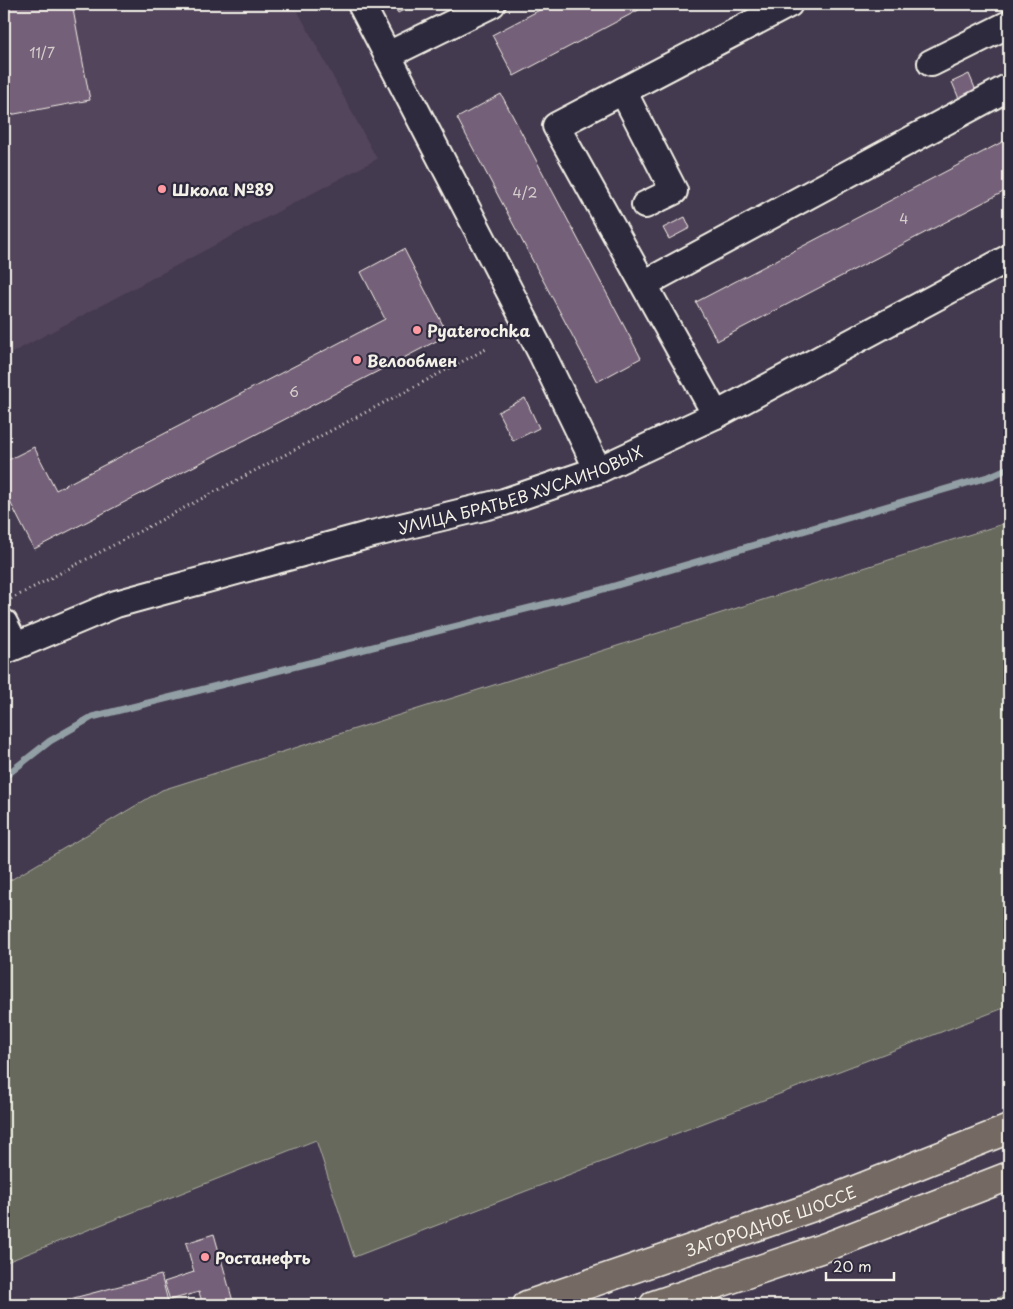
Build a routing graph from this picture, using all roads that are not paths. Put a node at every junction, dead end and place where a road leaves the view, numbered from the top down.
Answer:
1 (361, 4) edge
2 (492, 4) edge
3 (789, 4) edge
4 (1009, 24) edge
5 (388, 55) junction
6 (931, 63) dead end
7 (1009, 87) edge
8 (623, 91) junction
9 (646, 205) dead end
10 (1009, 258) edge
11 (644, 284) junction
12 (716, 416) junction
13 (598, 470) junction
14 (8, 640) edge
15 (1009, 1128) edge
16 (1009, 1176) edge
17 (527, 1305) edge
18 (654, 1305) edge

1 - 5 street
2 - 5 street
3 - 8 street
4 - 6 street
5 - 13 street
7 - 11 street
8 - 9 street
8 - 11 street
10 - 12 street, УЛИЦА БРАТЬЕВ ХУСАИНОВЫХ
11 - 12 street
12 - 13 street, УЛИЦА БРАТЬЕВ ХУСАИНОВЫХ
13 - 14 street, УЛИЦА БРАТЬЕВ ХУСАИНОВЫХ
15 - 17 highway, ЗАГОРОДНОЕ ШОССЕ
16 - 18 highway

